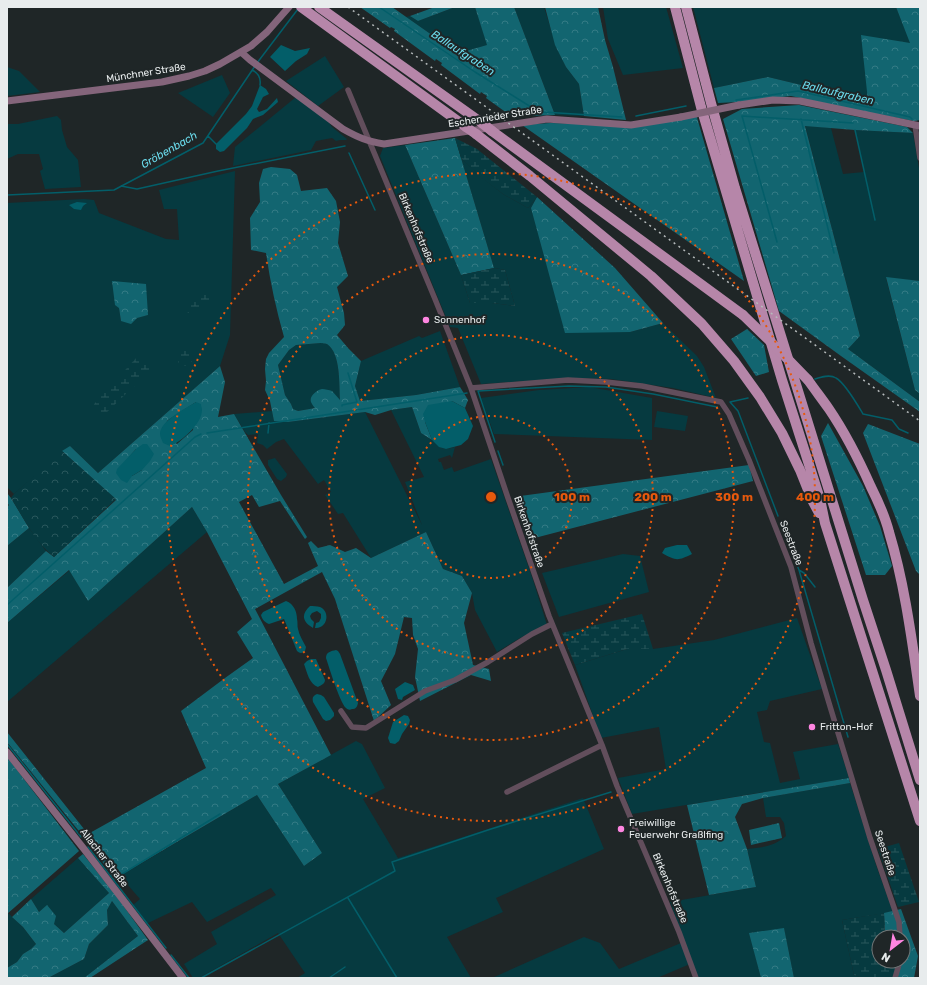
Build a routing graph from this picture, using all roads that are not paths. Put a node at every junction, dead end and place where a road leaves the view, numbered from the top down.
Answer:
1 (289, 7) edge
2 (301, 7) edge
3 (675, 7) edge
4 (686, 7) edge
5 (318, 11) edge
6 (241, 52) junction
7 (348, 90) dead end
8 (7, 101) edge
9 (918, 126) edge
10 (370, 142) junction
11 (920, 158) edge
12 (472, 388) junction
13 (825, 523) junction
14 (552, 624) junction
15 (920, 696) edge
16 (341, 710) dead end
17 (602, 745) junction
18 (7, 752) edge
19 (920, 780) edge
20 (507, 792) dead end
21 (920, 821) edge
22 (899, 929) edge
23 (183, 978) edge
24 (696, 978) edge

1 - 6 street, Münchner Straße
2 - 5 highway
3 - 13 highway
4 - 19 highway
5 - 13 highway, bridge
5 - 15 highway, bridge
6 - 8 street, Münchner Straße
6 - 10 street, Eschenrieder Straße
7 - 10 street, Birkenhofstraße
9 - 10 street, Eschenrieder Straße, bridge
9 - 11 street
10 - 12 street, Birkenhofstraße
12 - 14 street, Birkenhofstraße
12 - 22 street, Seestraße
13 - 21 highway
14 - 16 street
14 - 17 street, Birkenhofstraße
17 - 20 street
17 - 24 street, Birkenhofstraße
18 - 23 street, Allacher Straße

